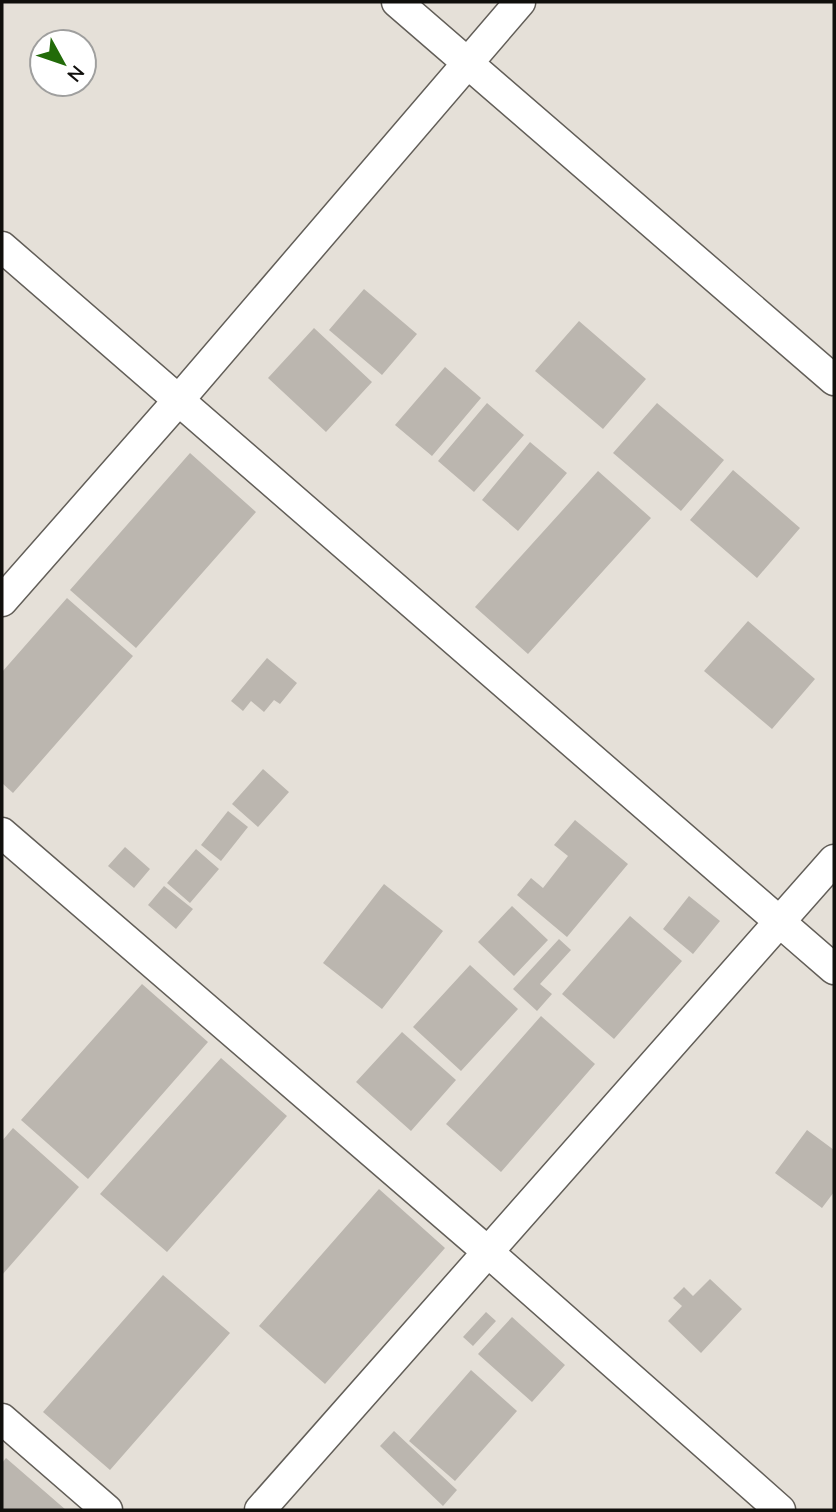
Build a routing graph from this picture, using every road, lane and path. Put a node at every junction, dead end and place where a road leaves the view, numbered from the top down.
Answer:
1 (397, 2) edge
2 (520, 2) edge
3 (467, 62) junction
4 (2, 247) edge
5 (834, 380) edge
6 (177, 402) junction
7 (2, 601) edge
8 (2, 833) edge
9 (834, 860) edge
10 (780, 922) junction
11 (834, 969) edge
12 (488, 1252) junction
13 (2, 1419) edge
14 (107, 1510) edge
15 (260, 1510) edge
16 (780, 1510) edge

1 - 3 street
2 - 3 street
3 - 5 street
3 - 6 street
4 - 6 street
6 - 7 street
6 - 10 street
8 - 12 street
9 - 10 street
10 - 11 street
10 - 12 street
12 - 15 street
12 - 16 street
13 - 14 street

